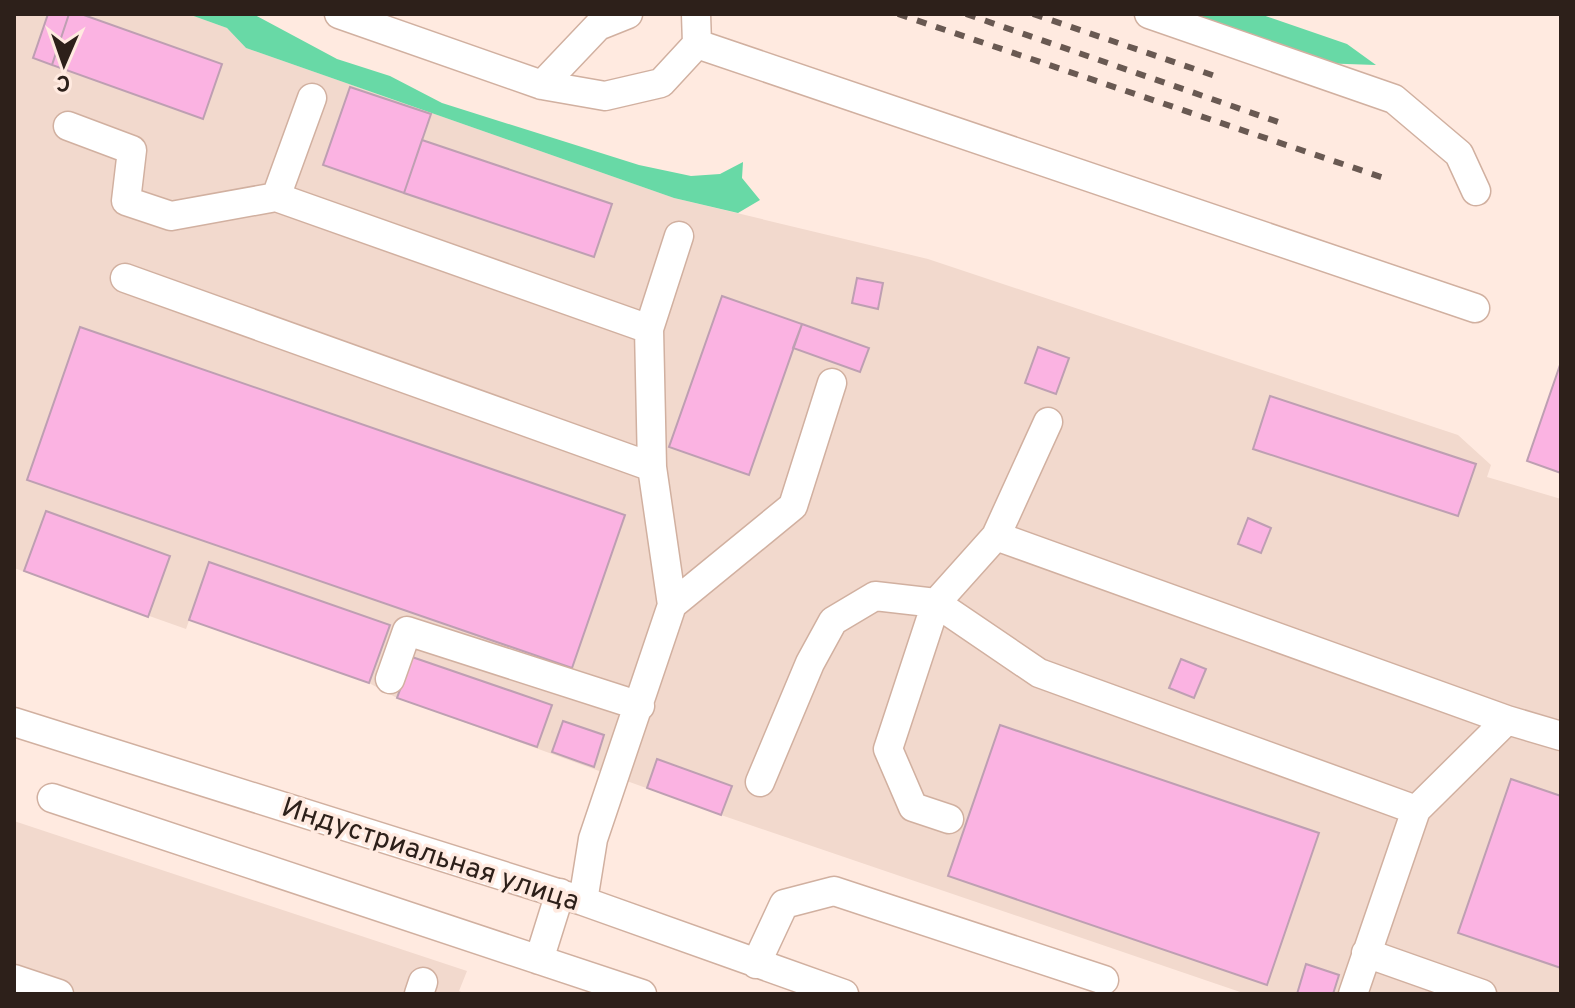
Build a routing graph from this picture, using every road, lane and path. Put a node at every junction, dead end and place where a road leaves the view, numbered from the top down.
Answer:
1 (339, 14) edge
2 (628, 14) edge
3 (696, 14) edge
4 (1149, 14) edge
5 (697, 44) junction
6 (542, 85) junction
7 (312, 98) dead end
8 (68, 126) dead end
9 (1476, 191) dead end
10 (276, 197) junction
11 (679, 236) dead end
12 (125, 278) dead end
13 (1475, 308) dead end
14 (649, 329) junction
15 (832, 383) dead end
16 (1048, 422) dead end
17 (652, 467) junction
18 (996, 536) junction
19 (936, 603) junction
20 (672, 605) junction
21 (390, 679) dead end
22 (640, 706) junction
23 (1507, 720) junction
24 (14, 722) edge
25 (1561, 736) edge
26 (760, 782) dead end
27 (52, 798) dead end
28 (1416, 810) junction
29 (949, 819) dead end
30 (572, 897) junction
31 (1366, 953) junction
32 (539, 960) junction
33 (756, 964) junction
34 (14, 979) edge
35 (1104, 980) dead end
36 (814, 989) edge
37 (59, 994) edge
38 (642, 994) edge
39 (844, 994) edge
40 (1353, 994) edge
41 (1482, 994) edge

1 - 6 street
2 - 6 street
3 - 5 street
4 - 9 street
5 - 6 street
5 - 13 street
7 - 10 street
8 - 10 street
10 - 14 street
11 - 14 street
12 - 17 street
14 - 17 street
15 - 20 street
16 - 18 street
17 - 20 street
18 - 19 street
18 - 23 street
19 - 26 street
19 - 28 street
19 - 29 street
20 - 22 street
21 - 22 street
22 - 30 street
23 - 25 street
23 - 28 street
24 - 30 street, Индустриальная улица
27 - 32 street
28 - 31 street
30 - 32 street
30 - 33 street, Индустриальная улица
31 - 40 street
31 - 41 street
32 - 38 street
33 - 35 street
33 - 36 street, Индустриальная улица
34 - 37 street
36 - 39 street, Индустриальная улица

